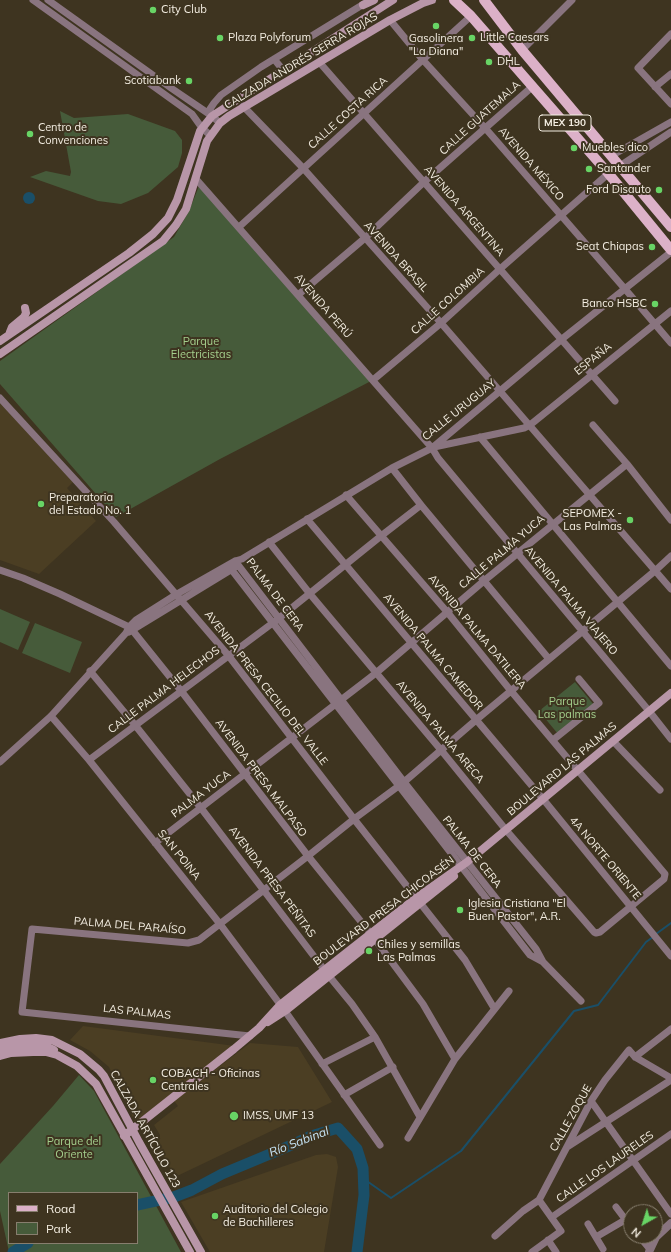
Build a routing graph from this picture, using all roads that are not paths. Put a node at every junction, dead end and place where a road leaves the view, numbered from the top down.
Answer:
1 (33, 0) edge
2 (48, 0) edge
3 (370, 0) edge
4 (374, 0) edge
5 (393, 0) edge
6 (432, 0) edge
7 (454, 0) edge
8 (484, 0) edge
9 (572, 0) edge
10 (363, 5) junction
11 (471, 16) junction
12 (390, 20) junction
13 (671, 34) edge
14 (522, 50) junction
15 (274, 59) junction
16 (423, 60) junction
17 (320, 63) junction
18 (283, 70) junction
19 (671, 74) edge
20 (289, 80) junction
21 (533, 86) junction
22 (655, 87) junction
23 (671, 104) edge
24 (243, 106) junction
25 (364, 114) junction
26 (212, 116) junction
27 (671, 122) edge
28 (220, 123) junction
29 (202, 128) junction
30 (486, 129) junction
31 (671, 132) edge
32 (210, 135) junction
33 (612, 156) junction
34 (620, 166) junction
35 (303, 168) junction
36 (609, 174) junction
37 (196, 180) junction
38 (424, 182) junction
39 (654, 206) junction
40 (561, 215) junction
41 (663, 217) junction
42 (647, 220) junction
43 (239, 227) junction
44 (671, 227) edge
45 (365, 238) junction
46 (671, 251) edge
47 (500, 269) junction
48 (625, 289) junction
49 (298, 295) junction
50 (25, 308) dead end
51 (671, 311) edge
52 (441, 323) junction
53 (655, 323) junction
54 (8, 336) junction
55 (562, 339) junction
56 (0, 341) edge
57 (671, 343) edge
58 (0, 354) edge
59 (592, 374) junction
60 (373, 380) junction
61 (501, 391) junction
62 (0, 398) edge
63 (615, 401) dead end
64 (530, 425) junction
65 (593, 425) dead end
66 (480, 437) junction
67 (432, 448) junction
68 (627, 464) junction
69 (392, 468) junction
70 (346, 495) junction
71 (588, 495) junction
72 (421, 505) junction
73 (307, 519) junction
74 (671, 520) edge
75 (553, 523) junction
76 (381, 536) junction
77 (269, 542) junction
78 (518, 553) junction
79 (671, 556) edge
80 (238, 562) junction
81 (345, 565) junction
82 (229, 567) junction
83 (0, 570) edge
84 (656, 570) junction
85 (485, 580) junction
86 (671, 588) edge
87 (310, 594) junction
88 (179, 596) junction
89 (618, 602) junction
90 (448, 613) junction
91 (275, 621) junction
92 (129, 630) junction
93 (582, 631) junction
94 (411, 643) junction
95 (228, 655) junction
96 (549, 659) junction
97 (671, 666) edge
98 (90, 671) junction
99 (376, 673) junction
100 (579, 679) dead end
101 (511, 691) junction
102 (182, 692) junction
103 (671, 693) edge
104 (339, 702) junction
105 (650, 711) junction
106 (51, 716) junction
107 (476, 720) junction
108 (135, 726) junction
109 (292, 739) junction
110 (671, 739) edge
111 (553, 740) junction
112 (613, 741) junction
113 (441, 750) junction
114 (89, 760) junction
115 (0, 762) edge
116 (578, 770) junction
117 (245, 775) junction
118 (401, 784) junction
119 (660, 790) dead end
120 (542, 799) junction
121 (201, 808) junction
122 (354, 819) junction
123 (506, 830) junction
124 (155, 843) junction
125 (308, 856) junction
126 (463, 866) junction
127 (264, 890) junction
128 (418, 901) junction
129 (630, 906) junction
130 (220, 924) junction
131 (373, 936) junction
132 (671, 956) edge
133 (327, 973) junction
134 (509, 991) dead end
135 (581, 1001) dead end
136 (283, 1008) junction
137 (494, 1008) junction
138 (22, 1012) joint
139 (671, 1029) edge
140 (250, 1036) junction
141 (375, 1037) junction
142 (0, 1043) edge
143 (0, 1050) edge
144 (0, 1056) edge
145 (635, 1057) junction
146 (455, 1059) junction
147 (322, 1064) junction
148 (77, 1066) junction
149 (393, 1067) junction
150 (671, 1079) edge
151 (344, 1095) junction
152 (591, 1101) junction
153 (420, 1117) junction
154 (606, 1122) junction
155 (133, 1130) junction
156 (671, 1134) edge
157 (124, 1136) junction
158 (408, 1138) dead end
159 (380, 1145) dead end
160 (567, 1148) junction
161 (632, 1160) junction
162 (539, 1200) junction
163 (616, 1207) dead end
164 (671, 1214) edge
165 (552, 1217) junction
166 (623, 1217) edge
167 (623, 1221) edge
168 (671, 1223) edge
169 (588, 1224) dead end
170 (495, 1236) dead end
171 (596, 1237) junction
172 (548, 1240) junction
173 (603, 1249) dead end
174 (649, 1250) edge
175 (190, 1252) edge
176 (201, 1252) edge
177 (532, 1252) edge
178 (556, 1252) edge

1 - 29 street
2 - 26 street
3 - 10 street
4 - 10 main road
5 - 18 main road, CALZADA ANDRÉS SERRA ROJAS
6 - 12 main road, CALZADA ANDRÉS SERRA ROJAS
7 - 11 main road, MEX 190
8 - 14 main road, MEX 190
9 - 14 street
10 - 15 street
11 - 16 street, CALLE COSTA RICA
11 - 21 main road, MEX 190
12 - 16 street, AVENIDA MÉXICO
12 - 17 main road, CALZADA ANDRÉS SERRA ROJAS
13 - 22 street
14 - 33 main road, MEX 190
15 - 18 street
15 - 26 street
16 - 25 street, CALLE COSTA RICA
16 - 30 street, AVENIDA MÉXICO
17 - 20 main road, CALZADA ANDRÉS SERRA ROJAS
17 - 25 street, AVENIDA ARGENTINA
18 - 20 main road
18 - 26 main road, CALZADA ANDRÉS SERRA ROJAS
19 - 22 street
20 - 24 main road, CALZADA ANDRÉS SERRA ROJAS
21 - 30 street, CALLE GUATEMALA
21 - 36 main road, MEX 190
22 - 23 street
24 - 28 main road, CALZADA ANDRÉS SERRA ROJAS
24 - 35 street, AVENIDA BRASIL
25 - 35 street, CALLE COSTA RICA
25 - 38 street, AVENIDA ARGENTINA
26 - 28 street
26 - 29 main road, CALZADA ANDRÉS SERRA ROJAS
27 - 33 street
28 - 32 main road, CALZADA ANDRÉS SERRA ROJAS
29 - 32 street
29 - 54 main road, CALZADA ANDRÉS SERRA ROJAS
30 - 38 street, CALLE GUATEMALA
30 - 40 street, AVENIDA MÉXICO
31 - 34 street
32 - 37 main road, CALZADA ANDRÉS SERRA ROJAS
33 - 34 main road, MEX 190
34 - 39 main road, MEX 190
35 - 43 street, CALLE COSTA RICA
35 - 45 street, AVENIDA BRASIL
36 - 40 street, CALLE COLOMBIA
36 - 42 main road, MEX 190
37 - 43 street, AVENIDA PERÚ
37 - 58 main road, CALZADA ANDRÉS SERRA ROJAS
38 - 45 street, CALLE GUATEMALA
38 - 47 street, AVENIDA ARGENTINA
39 - 41 main road, MEX 190
39 - 42 main road
40 - 47 street, CALLE COLOMBIA
40 - 48 street, AVENIDA MÉXICO
41 - 42 main road
41 - 44 main road, MEX 190
42 - 46 main road, MEX 190
43 - 49 street, AVENIDA PERÚ
45 - 49 street, CALLE GUATEMALA
45 - 52 street, AVENIDA BRASIL
46 - 48 street, CALLE URUGUAY
47 - 52 street, CALLE COLOMBIA
47 - 55 street, AVENIDA ARGENTINA
48 - 53 street, AVENIDA MÉXICO
48 - 55 street, CALLE URUGUAY
49 - 60 street, AVENIDA PERÚ
50 - 54 main road
51 - 53 street, ESPAÑA
52 - 60 street, CALLE COLOMBIA
52 - 61 street, AVENIDA BRASIL
53 - 57 street, AVENIDA MÉXICO
53 - 59 street, ESPAÑA
54 - 56 main road, CALZADA ANDRÉS SERRA ROJAS
55 - 59 street, AVENIDA ARGENTINA
55 - 61 street, CALLE URUGUAY
59 - 63 street, AVENIDA ARGENTINA
59 - 64 street, ESPAÑA
60 - 67 street, AVENIDA PERÚ
61 - 64 street, AVENIDA BRASIL
61 - 67 street, CALLE URUGUAY
62 - 88 street, AVENIDA PRESA CECILIO DEL VALLE
64 - 66 street
64 - 71 street, AVENIDA BRASIL
65 - 68 street
66 - 67 street
66 - 75 street
67 - 69 street, CALLE URUGUAY
67 - 78 street, AVENIDA PALMA VIAJERO
68 - 71 street, CALLE PALMA YUCA
68 - 74 street
69 - 70 street, CALLE URUGUAY
69 - 72 street
70 - 73 street, CALLE URUGUAY
70 - 76 street, AVENIDA PALMA DATILERA
71 - 75 street, CALLE PALMA YUCA
71 - 84 street, AVENIDA BRASIL
72 - 76 street, CALLE PALMA HELECHOS
72 - 85 street
73 - 77 street, CALLE URUGUAY
73 - 81 street, AVENIDA PALMA CAMEDOR
75 - 78 street, CALLE PALMA YUCA
75 - 89 street
76 - 81 street, CALLE PALMA HELECHOS
76 - 90 street, AVENIDA PALMA DATILERA
77 - 80 street, CALLE URUGUAY
77 - 87 street, AVENIDA PALMA ARECA
78 - 85 street, CALLE PALMA YUCA
78 - 93 street, AVENIDA PALMA VIAJERO
79 - 84 street, PALMA DEL PARAÍSO
80 - 82 street, CALLE URUGUAY
80 - 91 street, PALMA DE CERA
81 - 87 street, CALLE PALMA HELECHOS
81 - 94 street, AVENIDA PALMA CAMEDOR
82 - 88 street, CALLE URUGUAY
82 - 91 street, PALMA DE CERA
83 - 92 street, AVENIDA PRESA MALPASO
84 - 86 street, AVENIDA BRASIL
84 - 89 street, PALMA DEL PARAÍSO
85 - 90 street, CALLE PALMA YUCA
85 - 96 street
87 - 91 street, CALLE PALMA HELECHOS
87 - 99 street, AVENIDA PALMA ARECA
88 - 92 street, CALLE URUGUAY
88 - 95 street, AVENIDA PRESA CECILIO DEL VALLE
89 - 93 street, PALMA DEL PARAÍSO
89 - 97 street
90 - 94 street, CALLE PALMA YUCA
90 - 101 street, AVENIDA PALMA DATILERA
91 - 95 street, CALLE PALMA HELECHOS
91 - 104 street, PALMA DE CERA
92 - 98 street, CALLE URUGUAY
92 - 102 street, AVENIDA PRESA MALPASO
93 - 96 street, PALMA DEL PARAÍSO
93 - 105 street, AVENIDA PALMA VIAJERO
94 - 99 street, CALLE PALMA YUCA
94 - 107 street, AVENIDA PALMA CAMEDOR
95 - 102 street, CALLE PALMA HELECHOS
95 - 109 street, AVENIDA PRESA CECILIO DEL VALLE
96 - 101 street, PALMA DEL PARAÍSO
98 - 106 street, CALLE URUGUAY
98 - 108 street, AVENIDA PRESA PEÑITAS
99 - 104 street, CALLE PALMA YUCA
99 - 113 street, AVENIDA PALMA ARECA
100 - 111 street
101 - 107 street, PALMA DEL PARAÍSO
101 - 111 street, AVENIDA PALMA DATILERA
102 - 108 street, CALLE PALMA HELECHOS
102 - 117 street, AVENIDA PRESA MALPASO
103 - 105 main road, BOULEVARD LAS PALMAS
104 - 109 street, PALMA YUCA
104 - 118 street, PALMA DE CERA
105 - 110 street, AVENIDA PALMA VIAJERO
105 - 112 main road, BOULEVARD LAS PALMAS
106 - 114 street, SAN POINA
106 - 115 street, CALLE URUGUAY
107 - 113 street, PALMA DEL PARAÍSO
107 - 120 street, AVENIDA PALMA CAMEDOR
108 - 114 street, CALLE PALMA HELECHOS
108 - 121 street, AVENIDA PRESA PEÑITAS
109 - 117 street, PALMA YUCA
109 - 122 street, AVENIDA PRESA CECILIO DEL VALLE
111 - 116 street, AVENIDA PALMA DATILERA
112 - 116 main road, BOULEVARD LAS PALMAS
112 - 119 street
113 - 118 street, PALMA DEL PARAÍSO
113 - 123 street, AVENIDA PALMA ARECA
114 - 124 street, SAN POINA
116 - 120 main road, BOULEVARD LAS PALMAS
116 - 129 street, AVENIDA PALMA DATILERA
117 - 121 street, PALMA YUCA
117 - 125 street, AVENIDA PRESA MALPASO
118 - 122 street, PALMA DEL PARAÍSO
118 - 126 street, PALMA DE CERA
120 - 123 main road, BOULEVARD LAS PALMAS
120 - 129 street, 4A NORTE ORIENTE
121 - 124 street, PALMA YUCA
121 - 127 street, AVENIDA PRESA PEÑITAS
122 - 125 street, PALMA DEL PARAÍSO
122 - 128 street, AVENIDA PRESA CECILIO DEL VALLE
123 - 126 main road, BOULEVARD LAS PALMAS
123 - 129 street, AVENIDA PALMA ARECA
124 - 130 street, SAN POINA
125 - 127 street, PALMA DEL PARAÍSO
125 - 131 street, AVENIDA PRESA MALPASO
126 - 128 main road, BOULEVARD PRESA CHICOASÉN
126 - 135 street, PALMA DE CERA
127 - 130 street, PALMA DEL PARAÍSO
127 - 133 street, AVENIDA PRESA PEÑITAS
128 - 131 main road, BOULEVARD PRESA CHICOASÉN
128 - 137 street, AVENIDA PRESA CECILIO DEL VALLE
129 - 132 street, 4A NORTE ORIENTE
130 - 136 street, SAN POINA
130 - 138 street, PALMA DEL PARAÍSO
131 - 133 main road, BOULEVARD PRESA CHICOASÉN
131 - 146 street, AVENIDA PRESA MALPASO
133 - 136 main road, BOULEVARD PRESA CHICOASÉN
133 - 141 street, AVENIDA PRESA PEÑITAS
134 - 137 street
136 - 140 main road, BOULEVARD PRESA CHICOASÉN
136 - 147 street, SAN POINA
137 - 146 street
138 - 140 street, LAS PALMAS
139 - 145 street
140 - 155 main road, BOULEVARD PRESA CHICOASÉN
141 - 147 street
141 - 149 street, AVENIDA PRESA PEÑITAS
142 - 155 main road, CALZADA ARTÍCULO 123
143 - 148 main road
144 - 148 main road, CALZADA ARTÍCULO 123
145 - 150 street
145 - 152 street, CALLE ZOQUE
146 - 153 street
147 - 151 street, SAN POINA
148 - 157 main road, CALZADA ARTÍCULO 123
149 - 151 street
149 - 153 street, AVENIDA PRESA PEÑITAS
150 - 154 street
151 - 159 street, SAN POINA
152 - 154 street
152 - 160 street, CALLE ZOQUE
153 - 158 street
154 - 160 street
154 - 161 street
155 - 157 main road, BOULEVARD PRESA CHICOASÉN
155 - 176 main road, CALZADA ARTÍCULO 123
156 - 161 street, CALLE LOS LAURELES
157 - 175 main road, CALZADA ARTÍCULO 123
160 - 162 street, CALLE ZOQUE
161 - 164 street
161 - 165 street, CALLE LOS LAURELES
162 - 165 street
162 - 170 street
163 - 166 street
165 - 172 street
167 - 171 street
168 - 174 street
169 - 171 street
171 - 173 street
172 - 177 street
172 - 178 street

